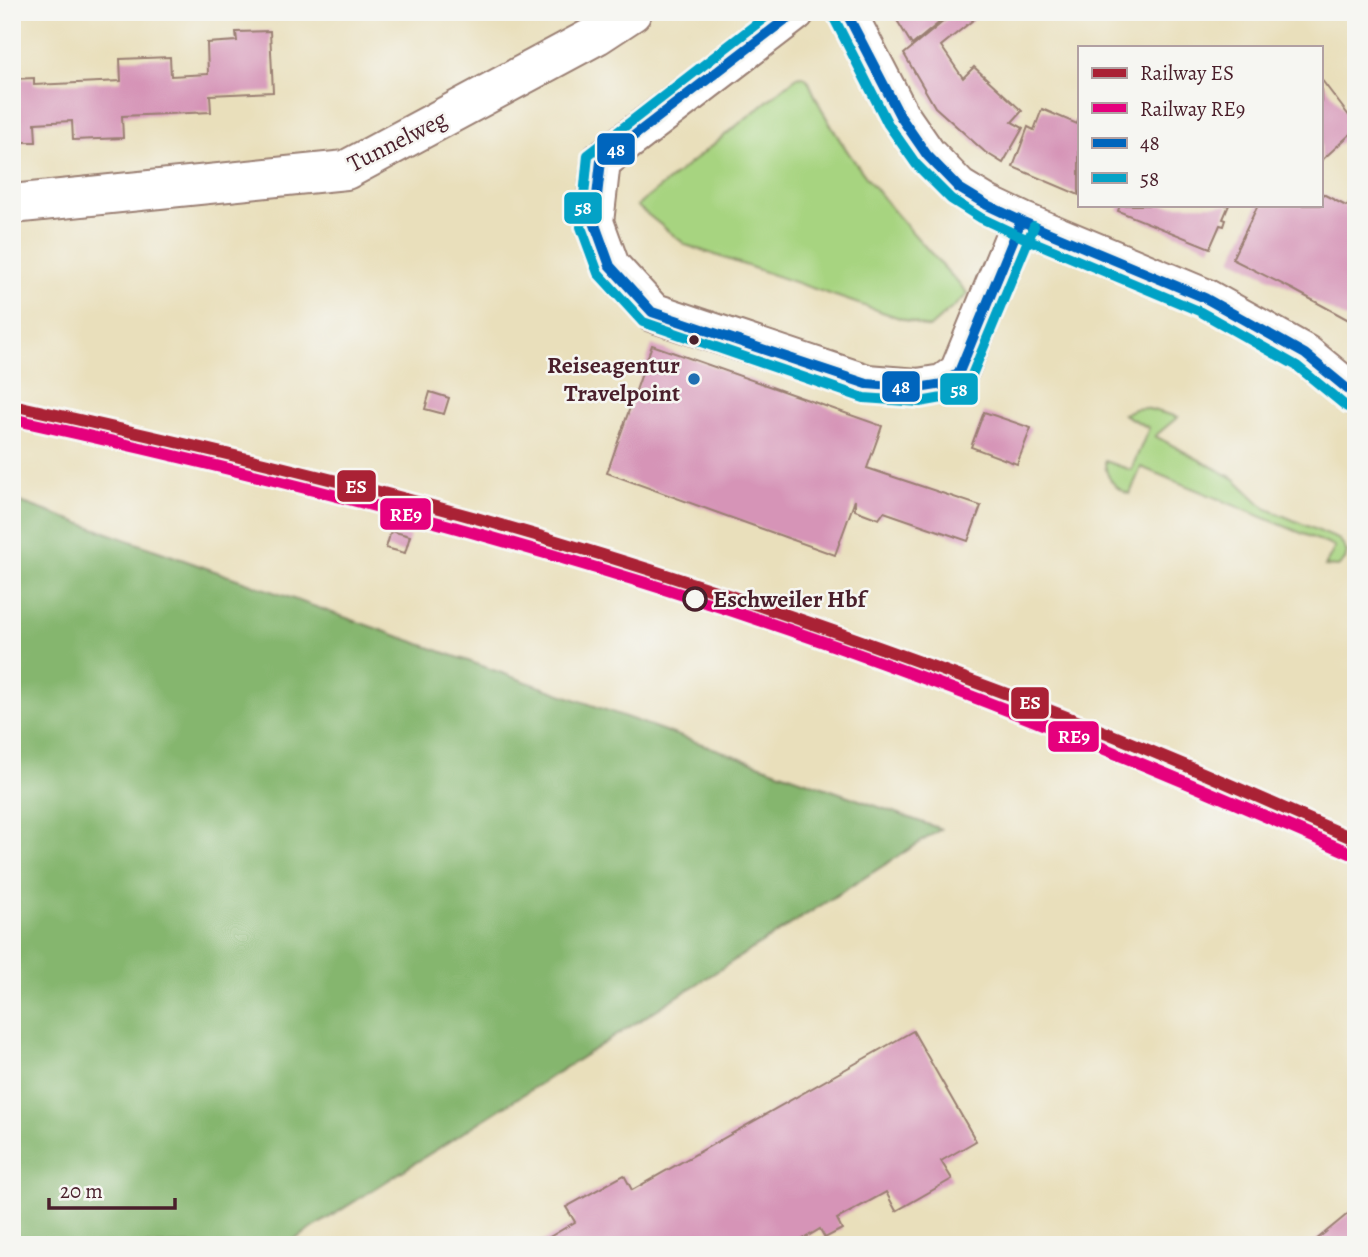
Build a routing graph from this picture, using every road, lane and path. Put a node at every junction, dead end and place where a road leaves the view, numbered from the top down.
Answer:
1 (632, 12) edge
2 (795, 12) edge
3 (846, 12) edge
4 (12, 204) edge
5 (1021, 221) junction
6 (1356, 396) edge

1 - 4 street, Tunnelweg
2 - 5 street
3 - 5 street
5 - 6 street

